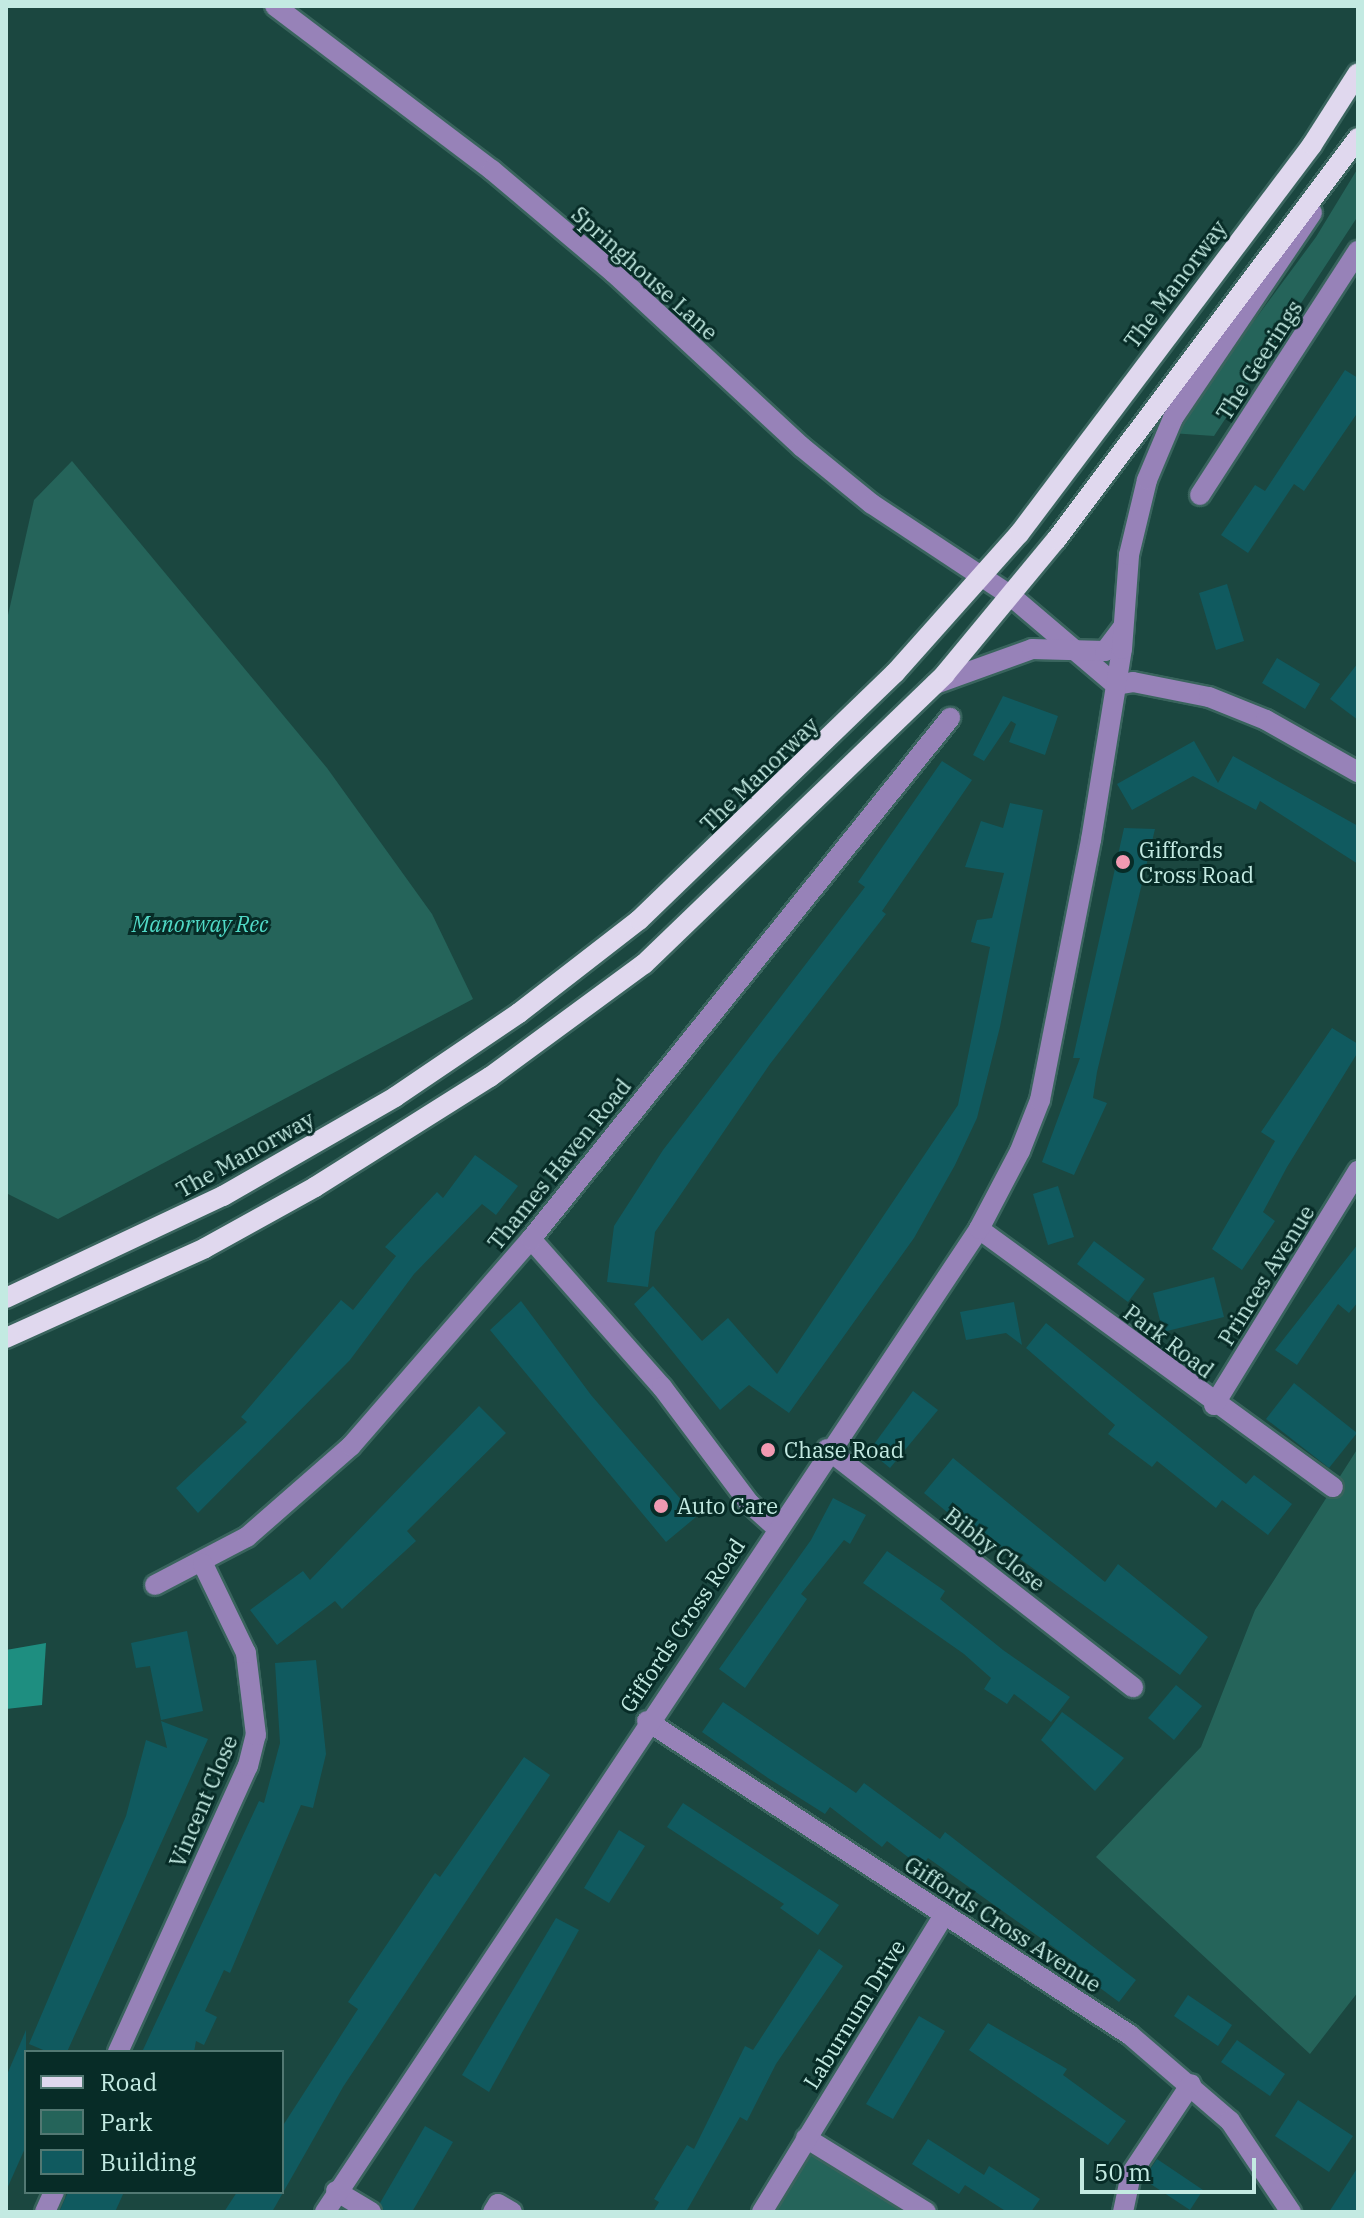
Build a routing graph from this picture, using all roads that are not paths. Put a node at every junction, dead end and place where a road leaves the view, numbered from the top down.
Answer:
1 (275, 6) edge
2 (1358, 73) edge
3 (1358, 140) edge
4 (1358, 251) edge
5 (1200, 495) dead end
6 (979, 579) junction
7 (1011, 596) junction
8 (1124, 626) junction
9 (1086, 654) junction
10 (935, 684) junction
11 (1116, 685) junction
12 (950, 718) dead end
13 (1358, 772) edge
14 (1358, 1171) edge
15 (979, 1229) junction
16 (531, 1239) junction
17 (6, 1298) edge
18 (6, 1338) edge
19 (1214, 1405) junction
20 (827, 1449) junction
21 (1333, 1487) dead end
22 (776, 1527) junction
23 (203, 1564) junction
24 (155, 1585) dead end
25 (1133, 1687) dead end
26 (647, 1721) junction
27 (944, 1915) junction
28 (119, 2050) edge
29 (1191, 2084) junction
30 (806, 2138) junction
31 (336, 2191) junction
32 (325, 2212) edge
33 (371, 2212) edge
34 (493, 2212) edge
35 (512, 2212) edge
36 (762, 2212) edge
37 (926, 2212) edge
38 (1123, 2212) edge
39 (1291, 2212) edge

1 - 6 street, Springhouse Lane
2 - 6 main road, The Manorway
3 - 7 main road
3 - 8 street, Giffords Cross Road
4 - 5 street, The Geerings
6 - 7 street, Springhouse Lane
6 - 17 main road, The Manorway
7 - 9 street, Springhouse Lane
7 - 10 main road
8 - 9 street
8 - 11 street, Giffords Cross Road
9 - 10 street
9 - 11 street, Springhouse Lane
10 - 18 main road
11 - 13 street
11 - 15 street, Giffords Cross Road
12 - 16 street, Thames Haven Road
14 - 19 street, Princes Avenue
15 - 19 street, Park Road
15 - 20 street, Giffords Cross Road
16 - 22 street
16 - 23 street, Thames Haven Road
19 - 21 street, Park Road
20 - 22 street, Giffords Cross Road
20 - 25 street, Bibby Close
22 - 26 street, Giffords Cross Road
23 - 24 street, Thames Haven Road
23 - 28 street, Vincent Close
26 - 27 street, Giffords Cross Avenue
26 - 31 street, Giffords Cross Road
27 - 29 street, Giffords Cross Avenue
27 - 30 street, Laburnum Drive
29 - 38 street
29 - 39 street, Giffords Cross Avenue
30 - 36 street, Laburnum Drive
30 - 37 street
31 - 32 street, Giffords Cross Road
31 - 33 street
34 - 35 street

